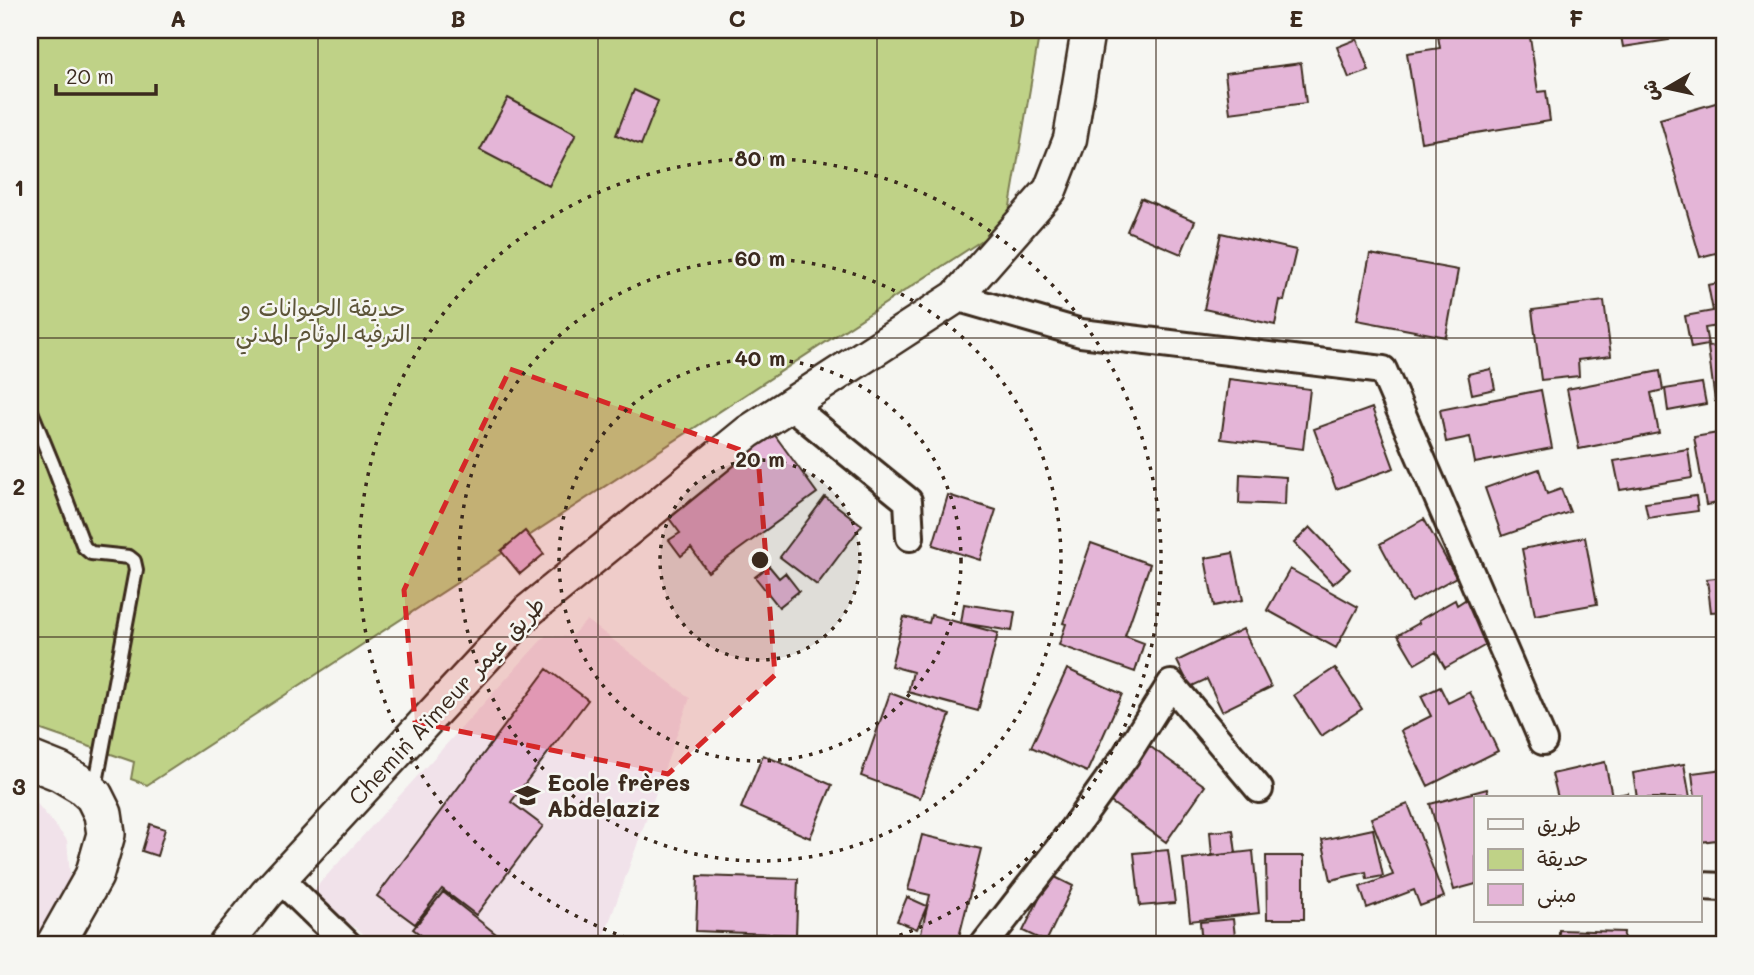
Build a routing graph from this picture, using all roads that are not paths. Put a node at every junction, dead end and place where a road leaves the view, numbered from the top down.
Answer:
1 (1087, 30) edge
2 (957, 297) junction
3 (790, 405) junction
4 (30, 409) edge
5 (910, 537) dead end
6 (1543, 741) dead end
7 (30, 760) edge
8 (1259, 789) dead end
9 (94, 796) junction
10 (280, 879) junction
11 (1702, 886) edge
12 (1724, 887) edge
13 (55, 945) edge
14 (225, 945) edge
15 (348, 945) edge
16 (984, 945) edge

1 - 2 street, Chemin Aïmeur طريق عيمر
2 - 3 street, Chemin Aïmeur طريق عيمر
2 - 6 street
3 - 5 street
3 - 10 street, Chemin Aïmeur طريق عيمر
4 - 9 lane
7 - 9 main road
8 - 16 street
9 - 13 main road
10 - 14 street, Chemin Aïmeur طريق عيمر
10 - 15 street
11 - 12 street

